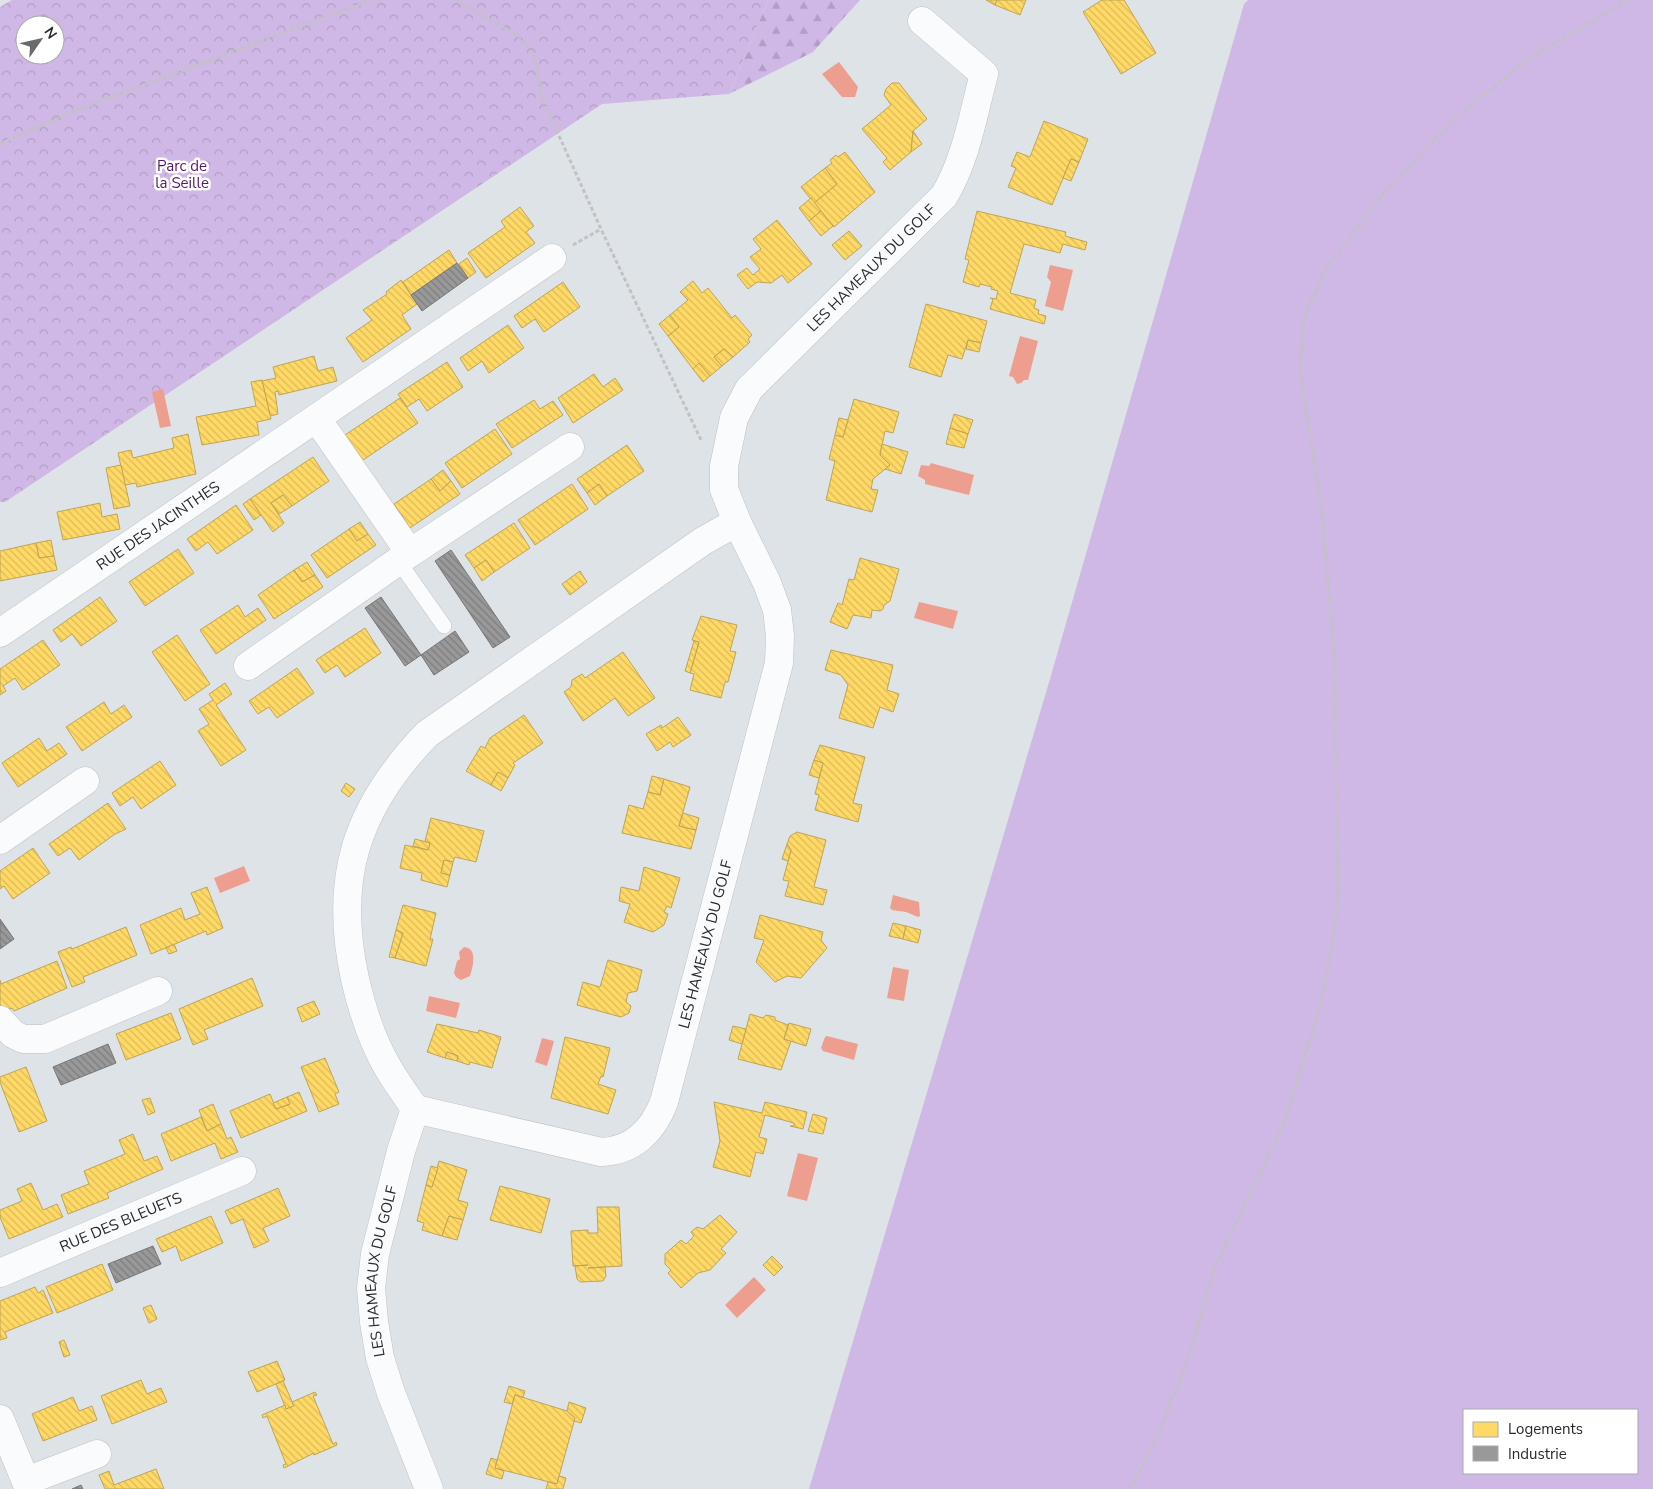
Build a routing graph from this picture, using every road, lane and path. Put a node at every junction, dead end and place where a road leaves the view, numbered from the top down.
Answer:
1 (371, 0) edge
2 (456, 0) edge
3 (1628, 0) edge
4 (922, 21) dead end
5 (0, 144) edge
6 (552, 258) dead end
7 (317, 419) junction
8 (703, 444) dead end
9 (570, 448) dead end
10 (736, 522) junction
11 (404, 558) junction
12 (444, 626) dead end
13 (0, 633) edge
14 (248, 666) dead end
15 (85, 781) dead end
16 (0, 840) edge
17 (158, 991) dead end
18 (0, 1020) edge
19 (415, 1109) junction
20 (242, 1172) dead end
21 (0, 1273) edge
22 (0, 1419) edge
23 (97, 1454) dead end
24 (27, 1485) edge
25 (429, 1489) edge
26 (1130, 1489) edge

1 - 5 path
2 - 8 path
3 - 26 path
4 - 10 street, LES HAMEAUX DU GOLF
6 - 7 street, RUE DES JACINTHES
7 - 11 street
7 - 13 street, RUE DES JACINTHES
9 - 11 street
10 - 19 street
10 - 19 street, LES HAMEAUX DU GOLF
11 - 12 lane
11 - 14 street
15 - 16 street
17 - 18 street
19 - 25 street, LES HAMEAUX DU GOLF
20 - 21 street, RUE DES BLEUETS
22 - 24 street
23 - 24 street

